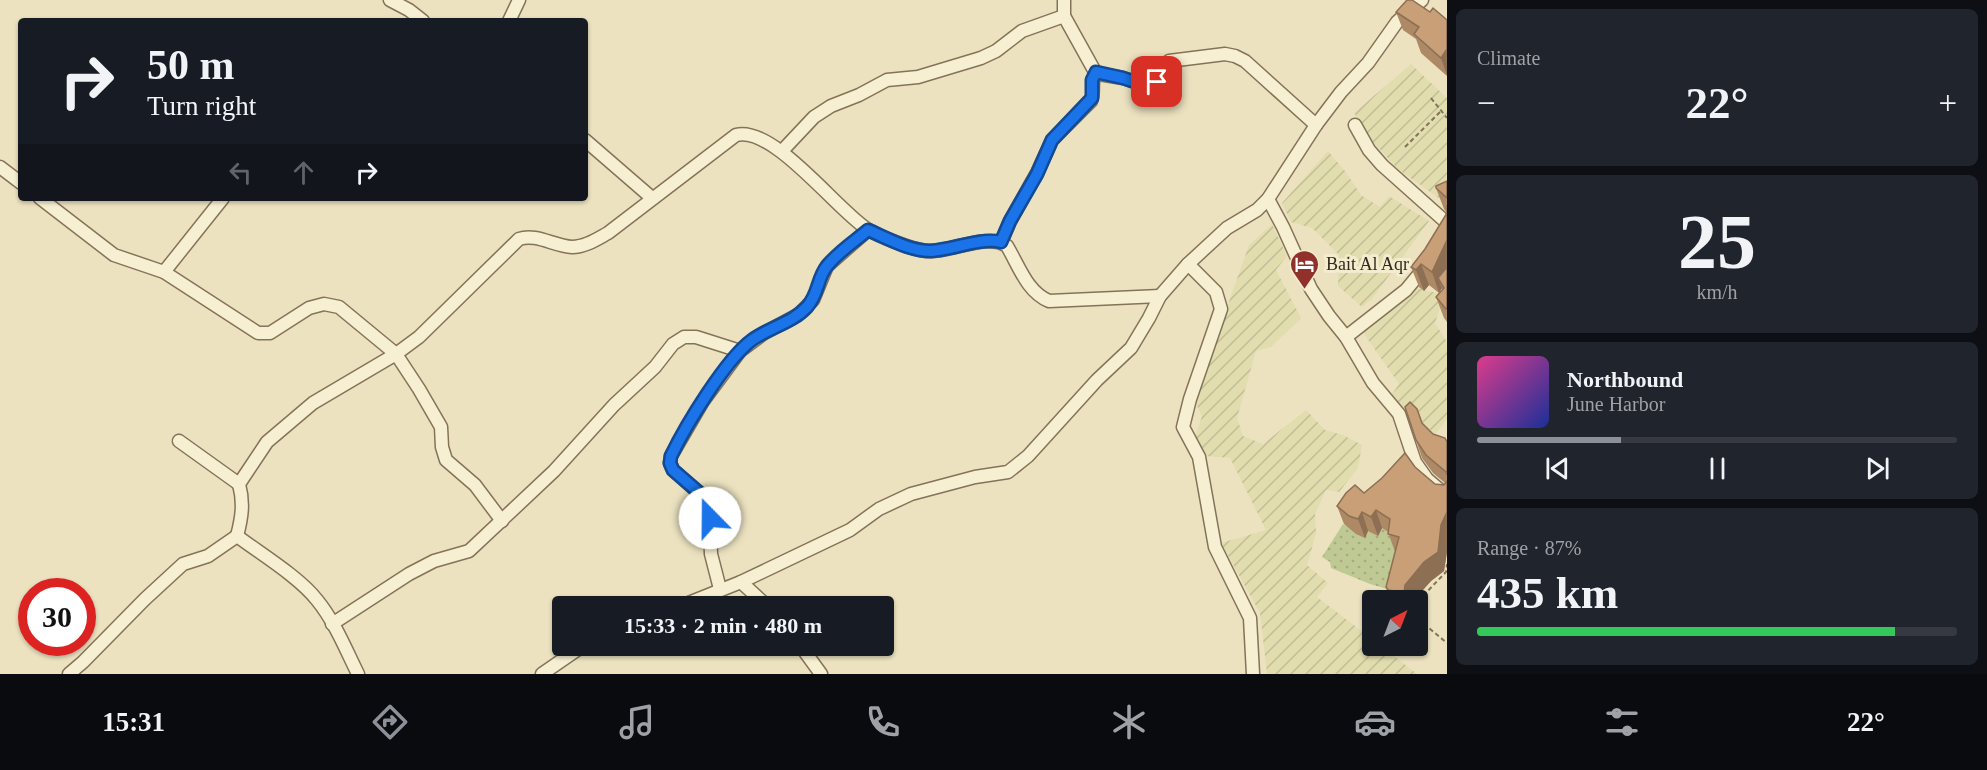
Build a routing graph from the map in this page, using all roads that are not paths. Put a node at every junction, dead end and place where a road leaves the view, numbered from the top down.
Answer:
1 (390, 0) edge
2 (519, 0) edge
3 (1064, 0) edge
4 (1419, 1) edge
5 (1064, 16) junction
6 (419, 18) edge
7 (510, 18) edge
8 (1096, 72) junction
9 (1316, 125) junction
10 (1354, 125) dead end
11 (588, 143) edge
12 (782, 151) junction
13 (0, 167) edge
14 (18, 181) edge
15 (652, 198) junction
16 (1268, 200) junction
17 (44, 201) edge
18 (221, 201) edge
19 (1447, 222) edge
20 (868, 230) junction
21 (1001, 242) junction
22 (1432, 256) edge
23 (1188, 264) junction
24 (164, 272) junction
25 (1160, 296) junction
26 (1346, 337) junction
27 (740, 351) junction
28 (396, 354) junction
29 (179, 441) dead end
30 (239, 484) junction
31 (1447, 496) edge
32 (502, 521) junction
33 (237, 536) junction
34 (741, 582) junction
35 (720, 589) junction
36 (704, 596) edge
37 (756, 596) edge
38 (332, 624) junction
39 (568, 656) edge
40 (808, 656) edge
41 (69, 674) edge
42 (358, 674) edge
43 (542, 674) edge
44 (821, 674) edge
45 (1253, 674) edge

1 - 6 street
2 - 7 street
3 - 5 street
4 - 9 street
5 - 8 street
5 - 12 street
8 - 9 street
8 - 21 street
9 - 16 street
10 - 19 street
11 - 15 street
12 - 15 street
12 - 20 street
13 - 14 street
15 - 28 street
16 - 23 street
16 - 26 street
17 - 24 street
18 - 24 street
20 - 21 street
20 - 27 street
21 - 25 street
22 - 26 street
23 - 25 street
23 - 45 street
24 - 28 street
25 - 34 street
26 - 31 street
27 - 32 street
27 - 35 street
28 - 30 street
28 - 32 street
29 - 30 street
30 - 33 street
32 - 38 street
33 - 38 street
33 - 41 street
34 - 35 street
34 - 37 street
35 - 36 street
38 - 42 street
39 - 43 street
40 - 44 street

